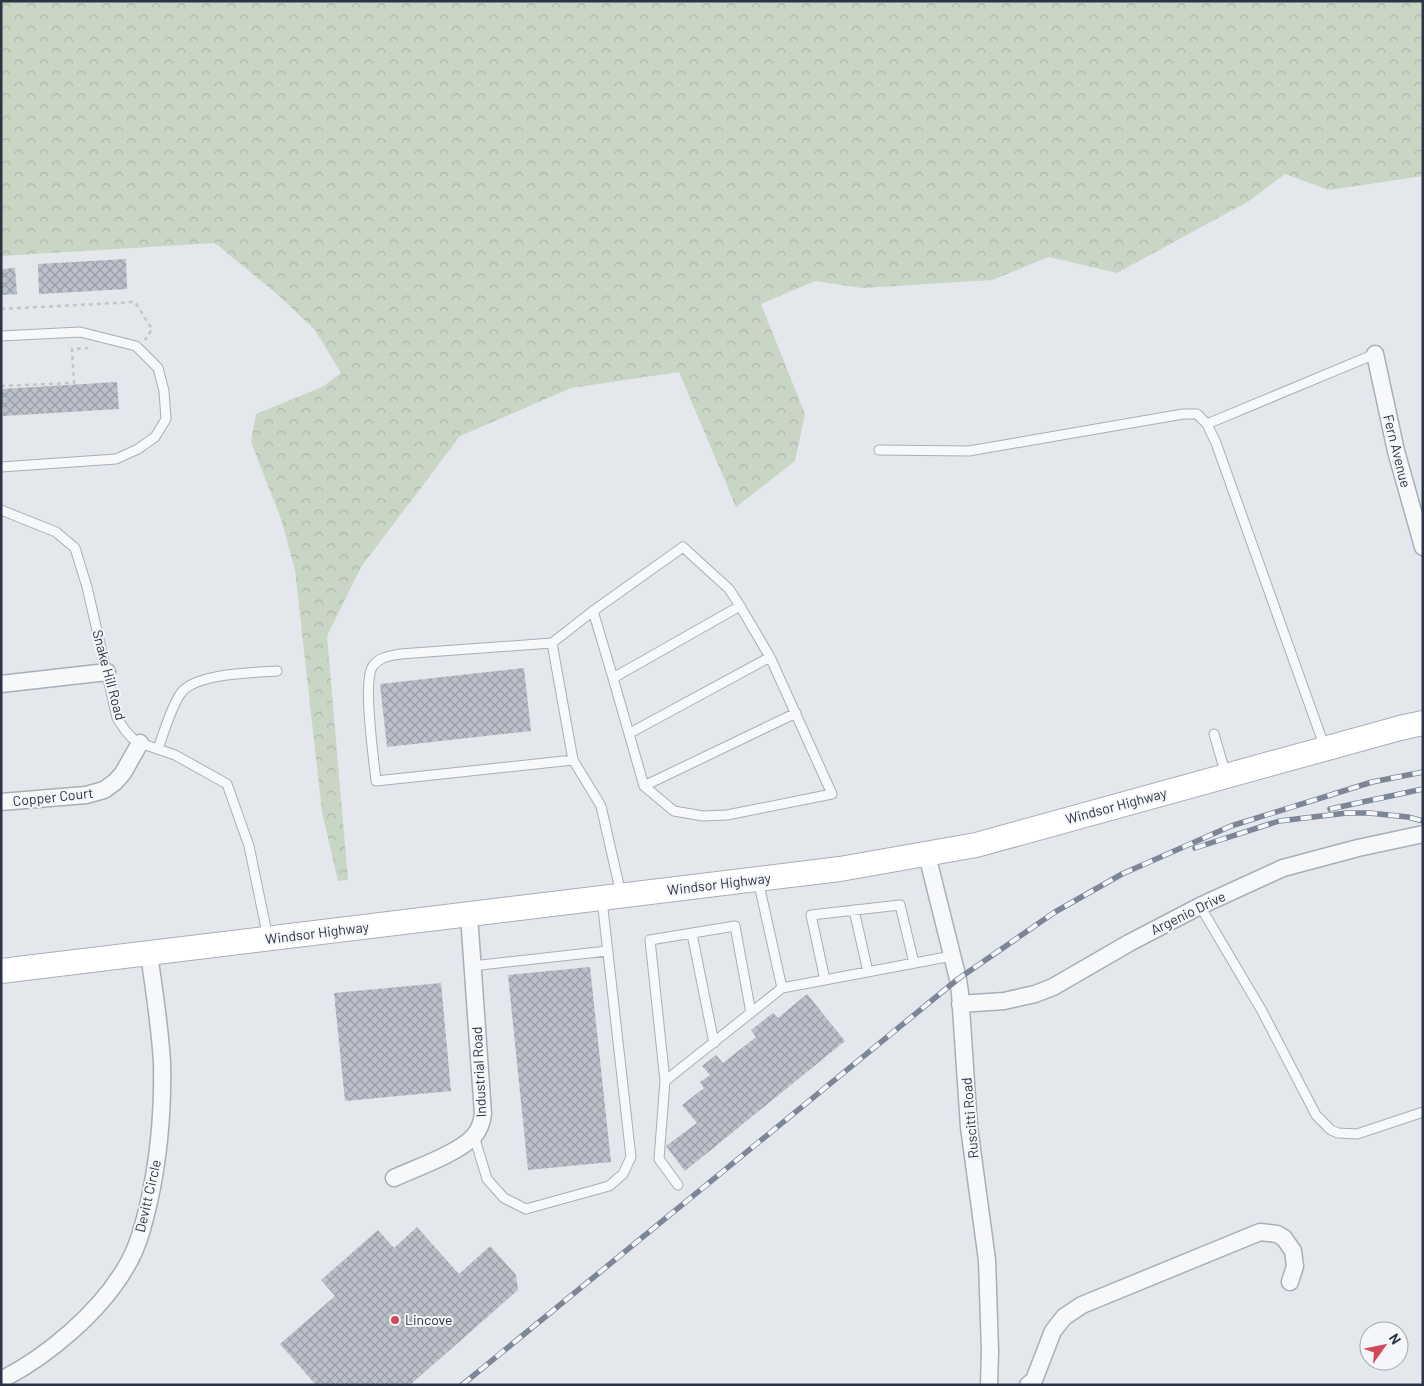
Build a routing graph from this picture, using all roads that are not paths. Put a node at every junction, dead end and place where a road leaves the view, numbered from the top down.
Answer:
1 (1, 336) edge
2 (1375, 354) joint
3 (1207, 424) junction
4 (880, 450) dead end
5 (1, 467) edge
6 (1, 510) edge
7 (1423, 548) edge
8 (740, 606) junction
9 (593, 612) junction
10 (552, 644) junction
11 (770, 657) junction
12 (277, 671) dead end
13 (106, 672) junction
14 (613, 678) junction
15 (1, 684) edge
16 (796, 713) junction
17 (1423, 724) edge
18 (630, 733) junction
19 (1214, 734) dead end
20 (140, 743) junction
21 (158, 749) junction
22 (1325, 749) junction
23 (573, 760) junction
24 (1226, 776) junction
25 (644, 786) junction
26 (1, 802) edge
27 (1423, 834) edge
28 (927, 855) junction
29 (758, 880) junction
30 (611, 898) junction
31 (1200, 906) junction
32 (854, 910) junction
33 (469, 915) junction
34 (692, 934) junction
35 (268, 939) junction
36 (607, 951) junction
37 (149, 954) junction
38 (952, 956) junction
39 (914, 964) junction
40 (472, 966) junction
41 (1, 971) edge
42 (868, 972) junction
43 (825, 980) junction
44 (782, 988) junction
45 (960, 1004) junction
46 (752, 1013) junction
47 (714, 1043) junction
48 (664, 1081) junction
49 (1423, 1112) edge
50 (474, 1136) junction
51 (394, 1178) dead end
52 (678, 1185) dead end
53 (1290, 1282) dead end
54 (1, 1380) edge
55 (989, 1380) edge
56 (1004, 1385) edge
57 (1028, 1385) edge

1 - 5 lane
2 - 3 lane
2 - 7 street, Fern Avenue
3 - 4 lane
3 - 22 lane
6 - 13 lane, Snake Hill Road
8 - 9 lane
8 - 11 lane
8 - 14 lane
9 - 10 lane
9 - 14 lane
10 - 23 lane
10 - 23 lane
11 - 16 lane
11 - 18 lane
12 - 21 lane
13 - 15 street
13 - 20 lane, Snake Hill Road
14 - 18 lane
16 - 25 lane
16 - 25 lane
17 - 22 main road, Windsor Highway
18 - 25 lane
19 - 24 lane
20 - 21 lane, Snake Hill Road
20 - 26 street, Copper Court
21 - 35 lane, Snake Hill Road
22 - 24 main road, Windsor Highway
23 - 30 lane
24 - 28 main road, Windsor Highway
27 - 31 street, Argenio Drive
28 - 29 main road, Windsor Highway
28 - 38 street, Ruscitti Road
29 - 30 main road, Windsor Highway
29 - 44 lane
30 - 33 main road, Windsor Highway
30 - 36 lane
31 - 45 street, Argenio Drive
31 - 49 lane
32 - 39 lane
32 - 42 lane
32 - 43 lane
33 - 35 main road, Windsor Highway
33 - 40 street, Industrial Road
34 - 46 lane
34 - 47 lane
34 - 48 lane
35 - 37 main road, Windsor Highway
36 - 40 lane
36 - 50 lane
37 - 41 main road, Windsor Highway
37 - 54 street, Devitt Circle
38 - 39 lane
38 - 45 street, Ruscitti Road
39 - 42 lane
40 - 50 street, Industrial Road
42 - 43 lane
43 - 44 lane
44 - 46 lane
45 - 55 street, Ruscitti Road
46 - 47 lane
47 - 48 lane
48 - 52 lane
50 - 51 street, Industrial Road
53 - 57 street
55 - 56 street

